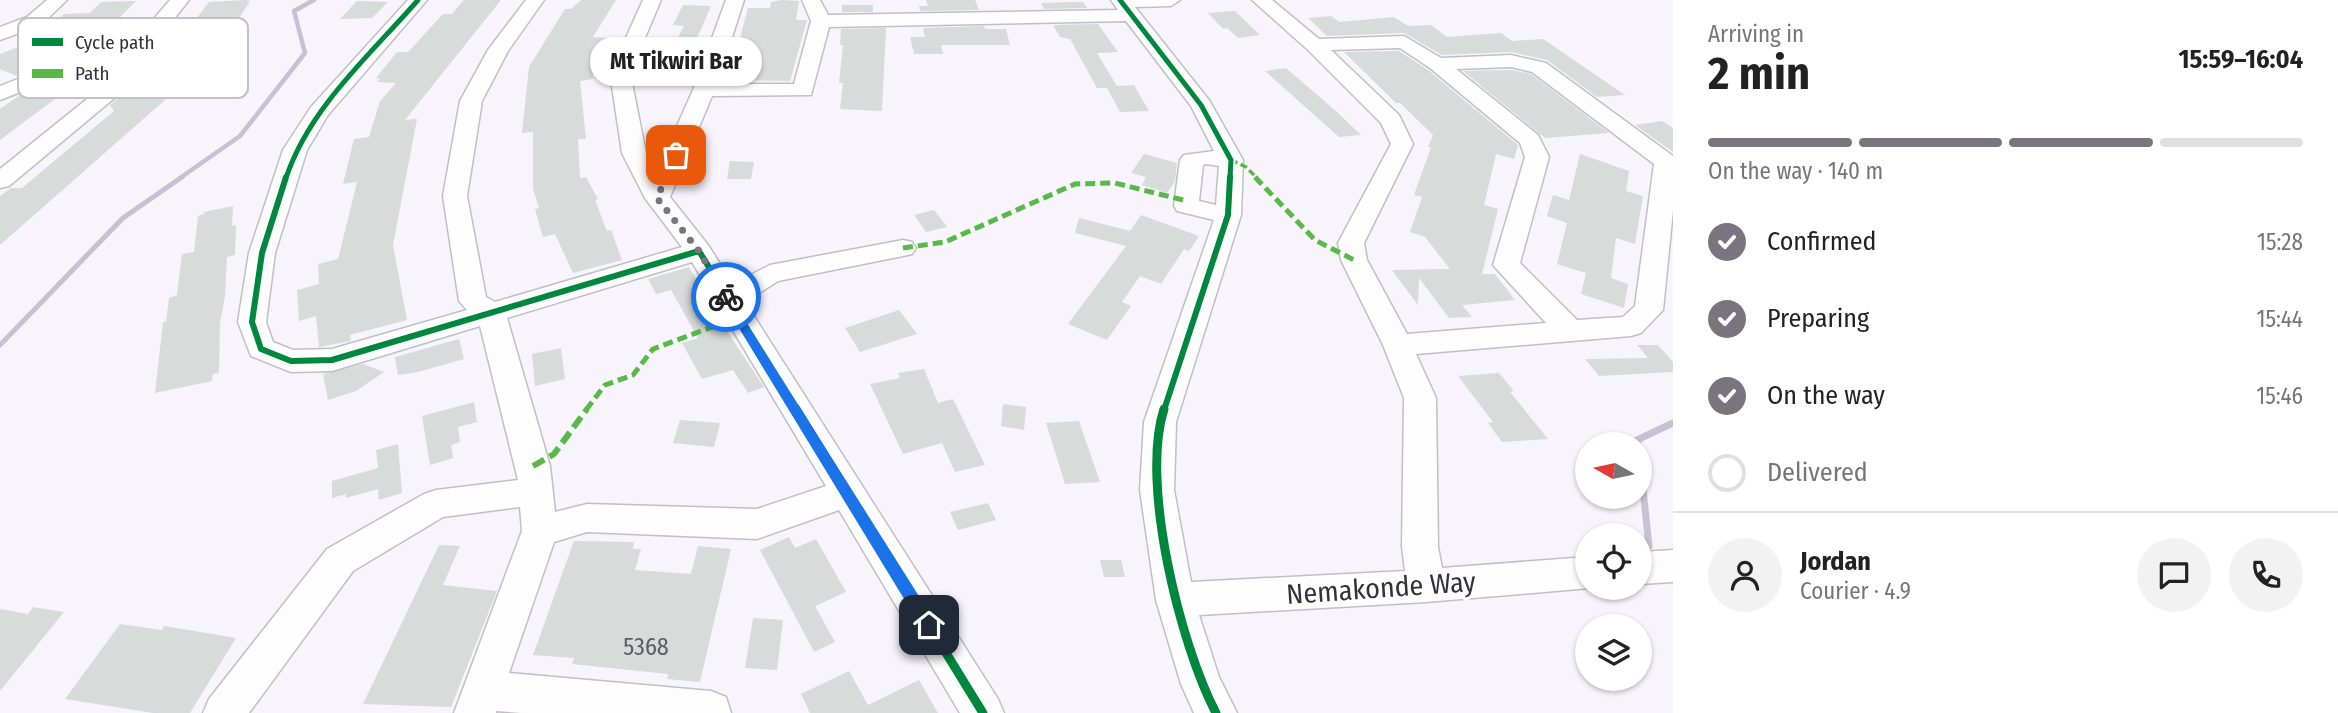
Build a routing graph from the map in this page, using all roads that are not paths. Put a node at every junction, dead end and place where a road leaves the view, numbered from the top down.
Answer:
1 (58, 0) edge
2 (180, 0) edge
3 (418, 0) edge
4 (535, 0) edge
5 (652, 0) edge
6 (735, 0) edge
7 (811, 0) edge
8 (889, 0) edge
9 (996, 0) edge
10 (1171, 0) edge
11 (1261, 0) edge
12 (1124, 5) edge
13 (37, 18) edge
14 (165, 18) edge
15 (1007, 19) junction
16 (894, 21) junction
17 (821, 22) junction
18 (18, 27) edge
19 (0, 34) edge
20 (1314, 45) junction
21 (1437, 64) junction
22 (18, 87) edge
23 (704, 90) junction
24 (0, 94) edge
25 (102, 98) edge
26 (1231, 160) junction
27 (0, 181) edge
28 (657, 198) junction
29 (1228, 215) junction
30 (902, 248) dead end
31 (699, 251) junction
32 (727, 300) junction
33 (491, 313) junction
34 (1570, 331) junction
35 (1398, 345) junction
36 (536, 491) junction
37 (847, 493) junction
38 (540, 531) junction
39 (1673, 566) edge
40 (1652, 567) edge
41 (1575, 574) edge
42 (1426, 586) junction
43 (1175, 600) junction
44 (479, 702) edge
45 (711, 711) edge
46 (224, 713) edge
47 (983, 713) edge
48 (1216, 713) edge

1 - 13 street
2 - 14 street
3 - 33 street
4 - 33 street
5 - 28 street
6 - 23 street
7 - 17 street
8 - 16 street
9 - 15 street
10 - 12 street
11 - 20 street
12 - 15 street
12 - 26 street
15 - 16 street
16 - 17 street
17 - 23 street
18 - 19 street
20 - 21 street
20 - 35 street
21 - 34 street
21 - 34 street
22 - 24 street
23 - 28 street
25 - 27 street
26 - 29 street
26 - 29 street
28 - 31 street
29 - 43 street
30 - 32 street
31 - 32 street
31 - 33 street
32 - 37 street
33 - 36 street
34 - 35 street
35 - 42 street
36 - 38 street
36 - 46 street
37 - 38 street
37 - 47 street
38 - 44 street
39 - 40 street
41 - 42 street, Nemakonde Way
42 - 43 street, Nemakonde Way
43 - 48 street
44 - 45 street

